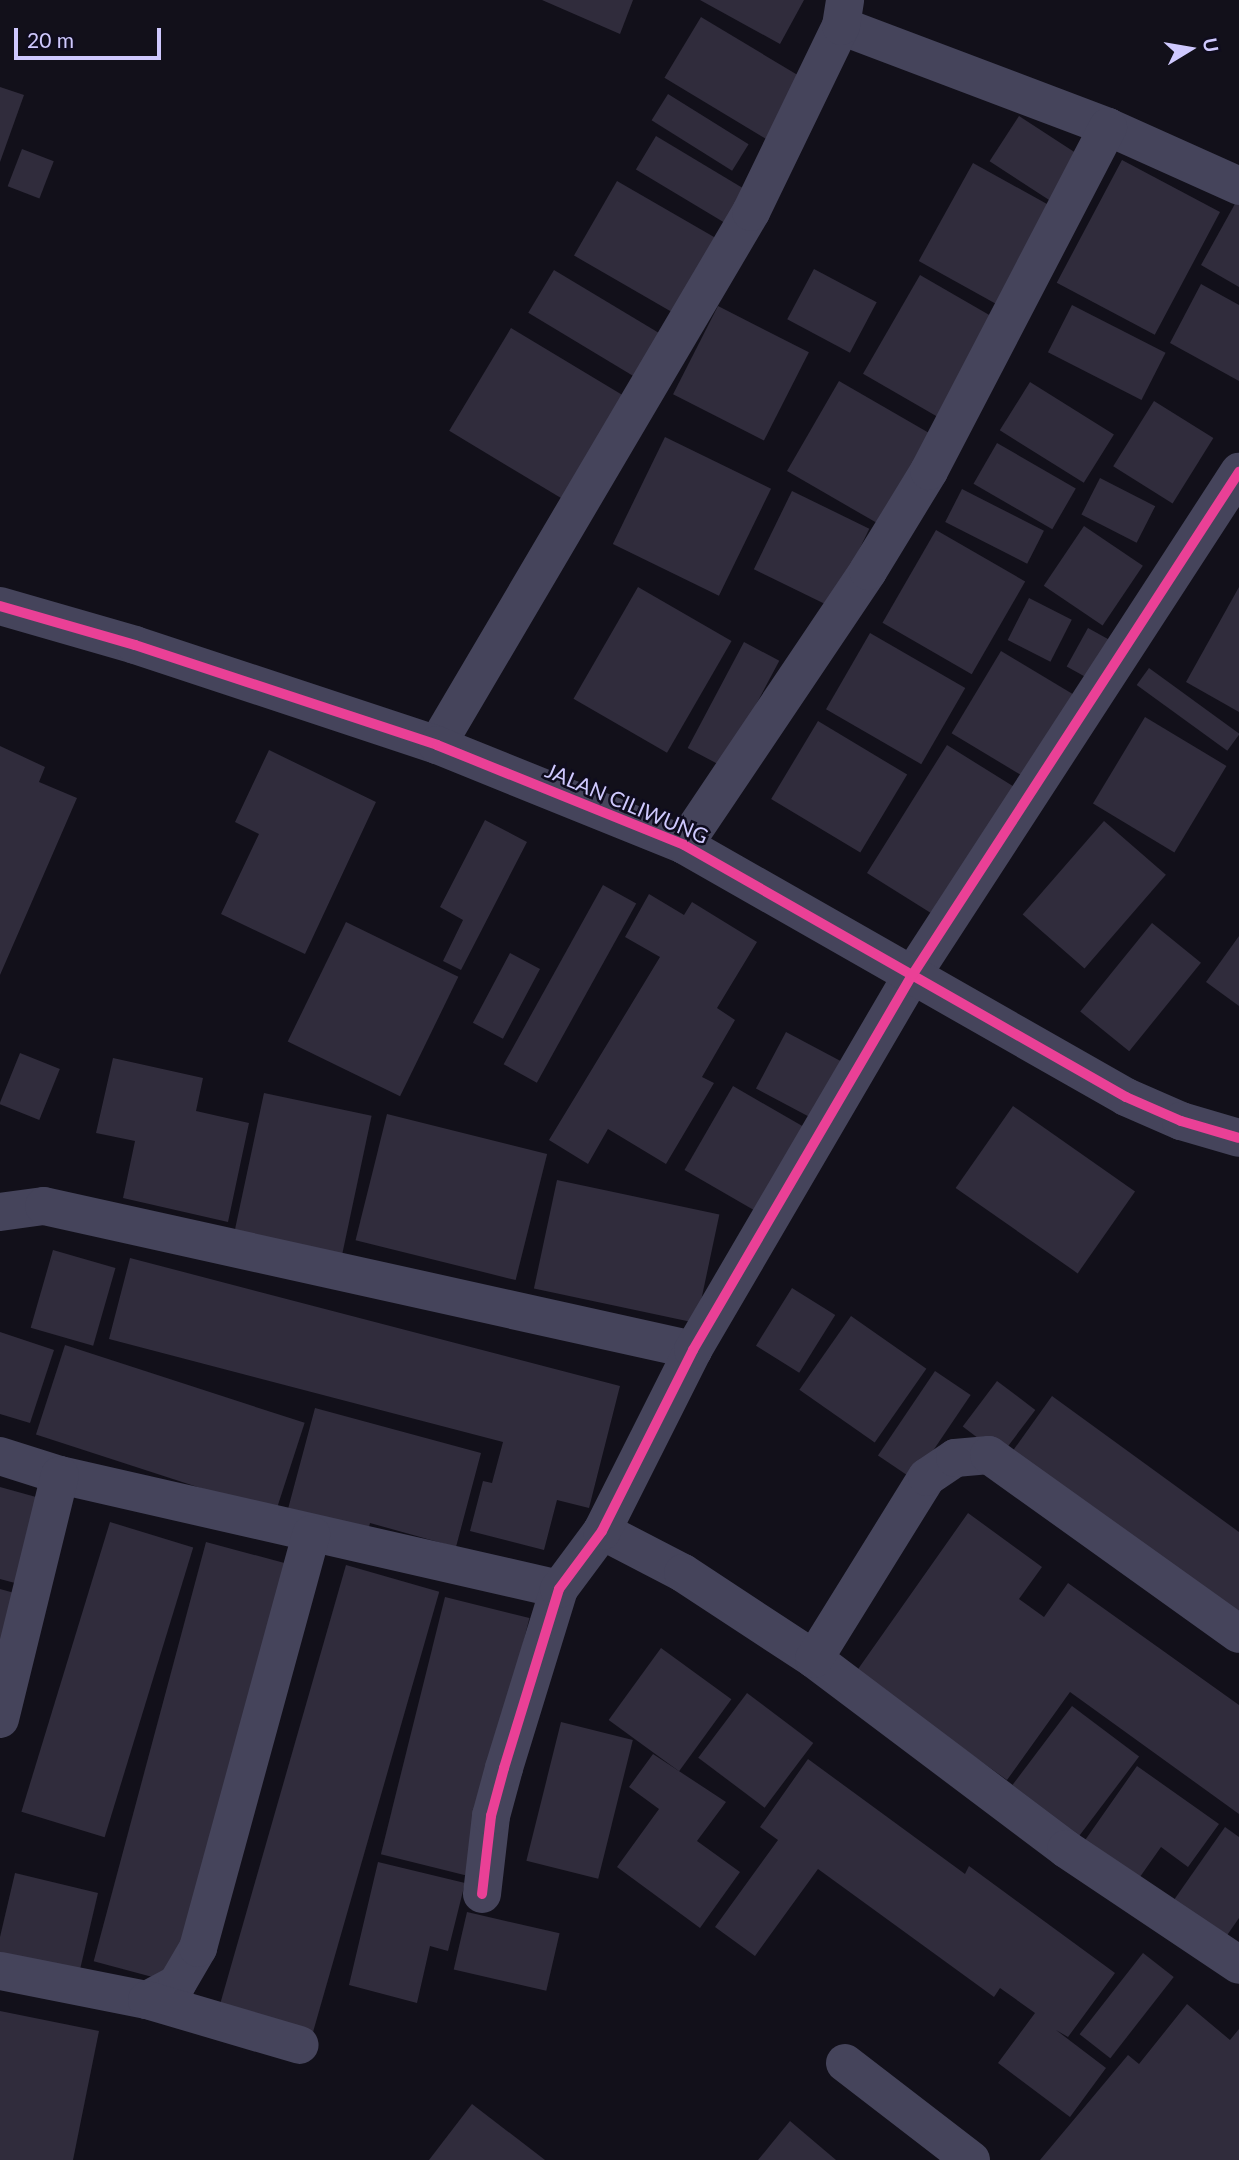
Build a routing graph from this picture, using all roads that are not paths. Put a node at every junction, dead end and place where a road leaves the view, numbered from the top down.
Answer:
1 (843, 13) edge
2 (1108, 127) junction
3 (1239, 186) edge
4 (1239, 472) edge
5 (0, 606) edge
6 (437, 745) junction
7 (684, 845) junction
8 (914, 974) junction
9 (1239, 1138) edge
10 (0, 1212) edge
11 (693, 1350) junction
12 (0, 1456) edge
13 (60, 1475) junction
14 (602, 1531) junction
15 (311, 1534) junction
16 (559, 1589) junction
17 (1239, 1634) edge
18 (814, 1659) junction
19 (0, 1719) edge
20 (482, 1894) dead end
21 (1239, 1965) edge
22 (0, 1971) edge
23 (147, 2000) junction
24 (300, 2045) dead end
25 (845, 2063) dead end
26 (971, 2160) edge

1 - 2 street
1 - 6 street
2 - 3 street
2 - 7 street
4 - 8 street
5 - 6 street, JALAN CILIWUNG
6 - 7 street, JALAN CILIWUNG
7 - 8 street, JALAN CILIWUNG
8 - 9 street, JALAN CILIWUNG
8 - 11 street
10 - 11 street
11 - 14 street
12 - 13 street
13 - 15 street
13 - 19 street
14 - 16 street
14 - 18 street
15 - 16 street
15 - 23 street
16 - 20 street
17 - 18 street
18 - 21 street
22 - 23 street
23 - 24 street
25 - 26 street

